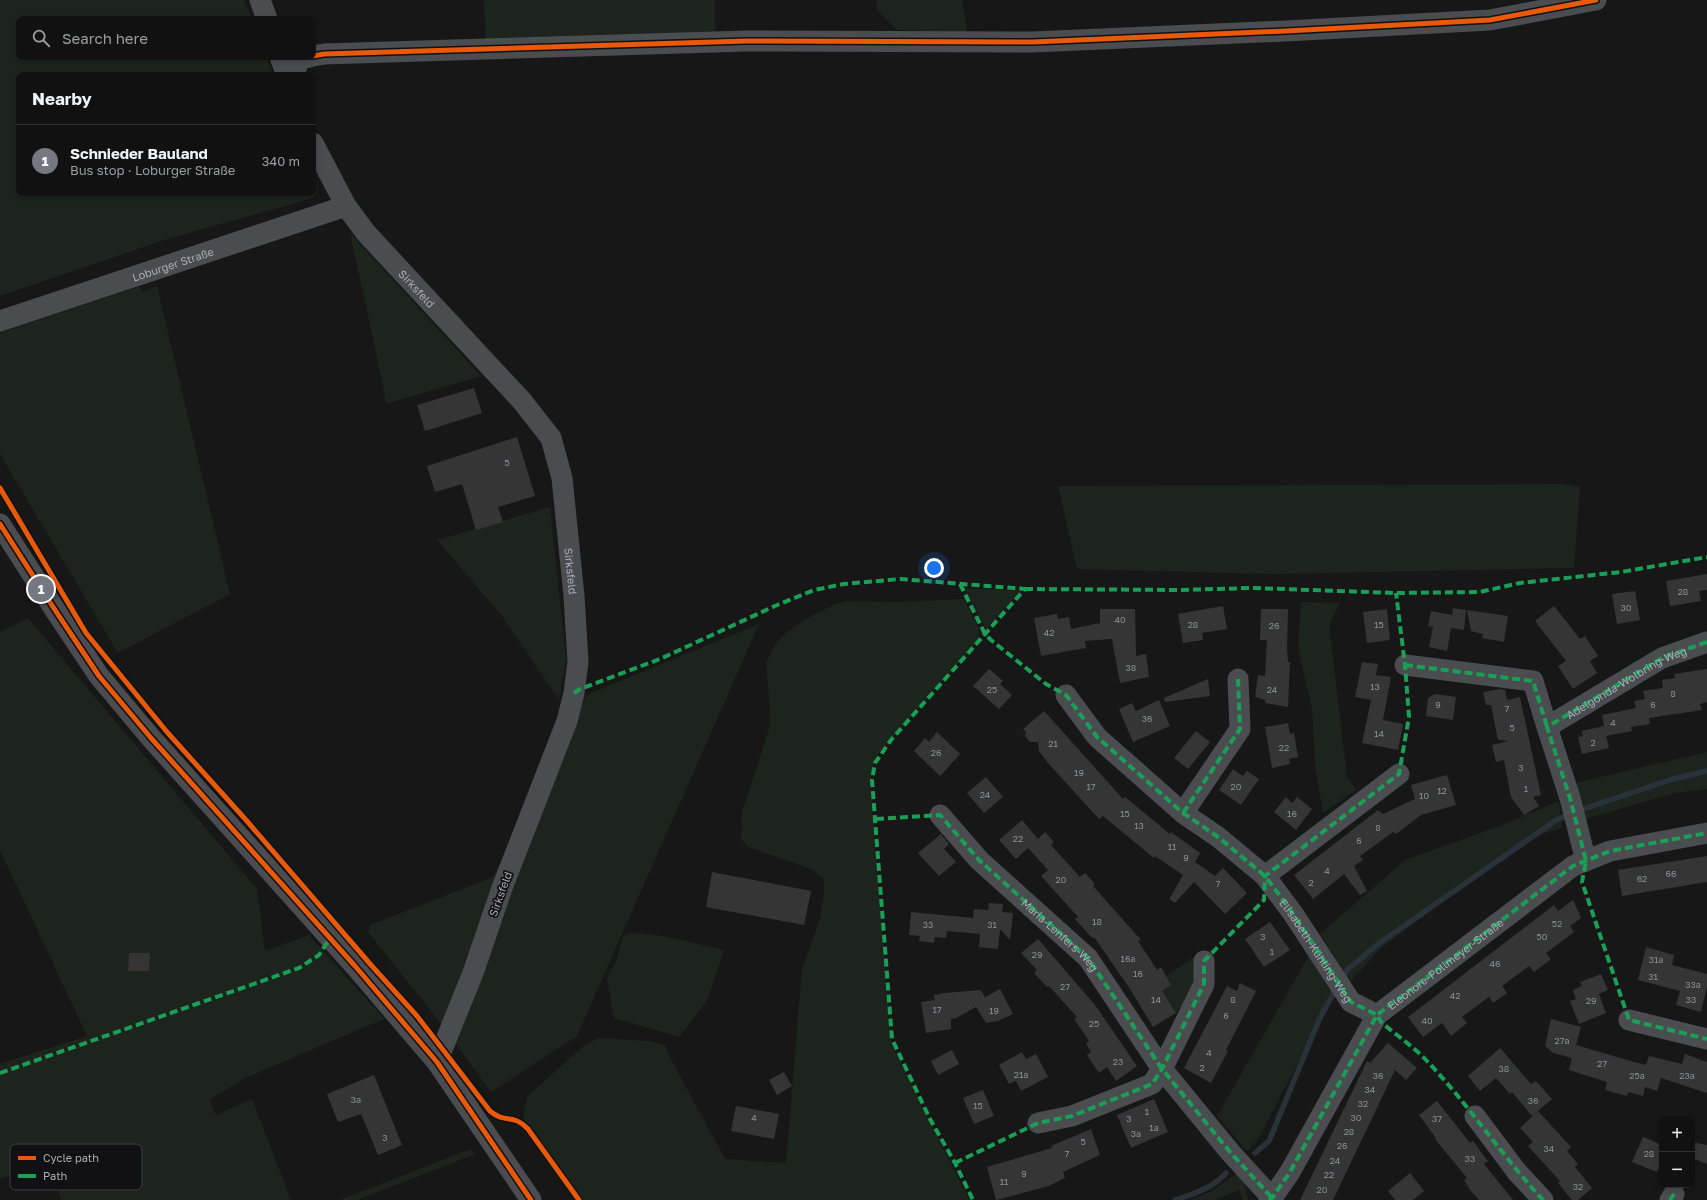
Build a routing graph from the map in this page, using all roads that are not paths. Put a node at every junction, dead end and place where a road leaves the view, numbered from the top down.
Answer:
1 (260, 0) edge
2 (1596, 0) edge
3 (266, 16) edge
4 (316, 55) edge
5 (281, 60) edge
6 (300, 60) edge
7 (286, 72) edge
8 (294, 72) edge
9 (316, 149) edge
10 (346, 206) junction
11 (0, 320) edge
12 (0, 524) edge
13 (1707, 642) edge
14 (1405, 665) dead end
15 (1238, 679) dead end
16 (1066, 695) dead end
17 (1547, 726) junction
18 (1399, 774) dead end
19 (1183, 813) junction
20 (940, 815) dead end
21 (1707, 833) edge
22 (1586, 861) junction
23 (1265, 876) junction
24 (1204, 961) dead end
25 (1377, 1015) junction
26 (1629, 1020) dead end
27 (1707, 1039) edge
28 (437, 1062) junction
29 (1162, 1069) junction
30 (1475, 1116) dead end
31 (1038, 1123) dead end
32 (1271, 1199) edge
33 (531, 1200) edge
34 (1543, 1200) edge

1 - 3 street
2 - 4 street
5 - 7 street
6 - 8 street
9 - 10 street, Sirksfeld
10 - 11 street, Loburger Straße
10 - 28 street, Sirksfeld
12 - 28 street
13 - 17 street, Adelgonda-Wolbring-Weg
14 - 17 street
15 - 19 street
16 - 19 street, Elisabeth-Kühling-Weg
17 - 22 street
18 - 23 street
19 - 23 street, Elisabeth-Kühling-Weg
20 - 29 street, Maria-Lenfers-Weg
21 - 22 street, Eleonore-Pollmeyer-Straße
22 - 25 street, Eleonore-Pollmeyer-Straße
23 - 25 street, Elisabeth-Kühling-Weg
24 - 29 street
25 - 32 street, Eleonore-Pollmeyer-Straße
26 - 27 street
28 - 33 street
29 - 31 street
29 - 32 street, Maria-Lenfers-Weg
30 - 34 street

